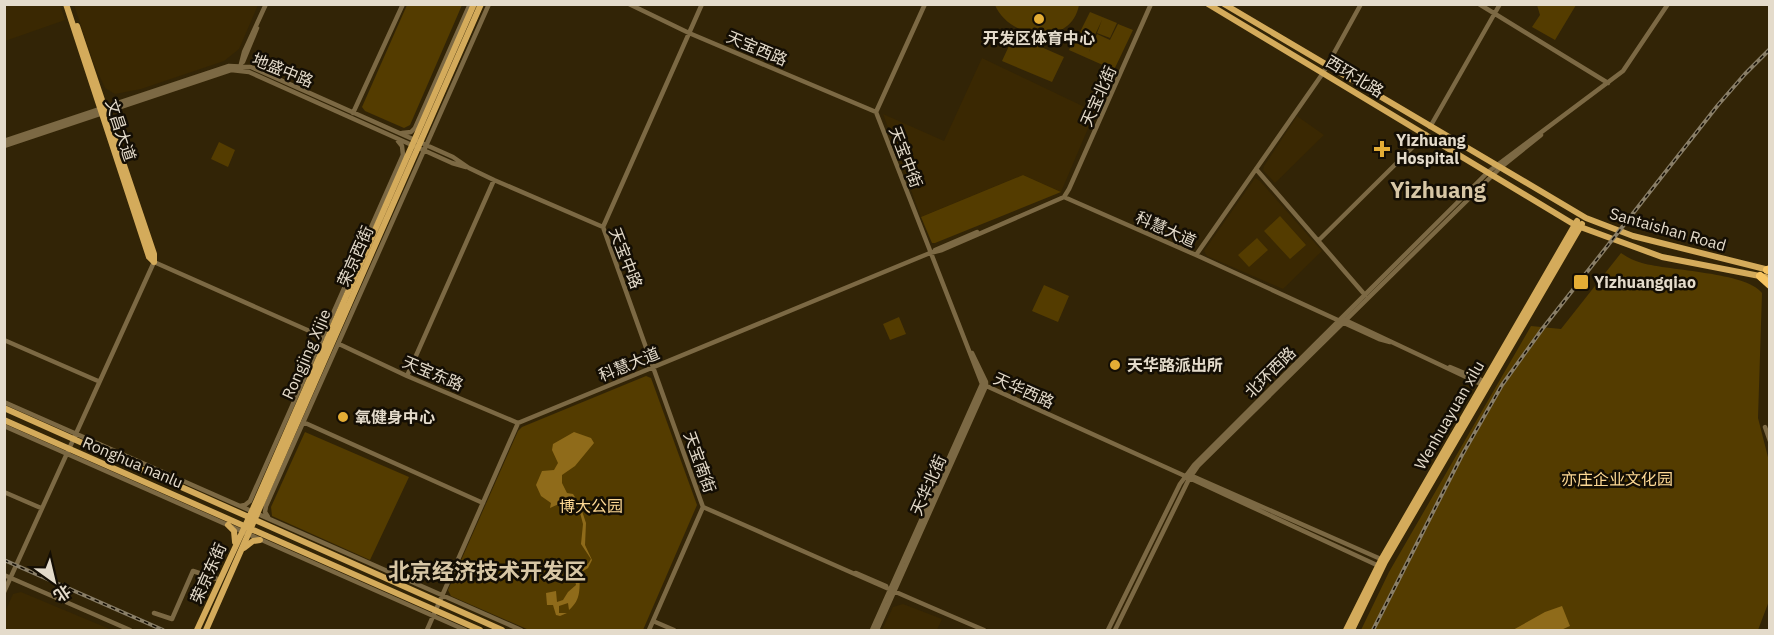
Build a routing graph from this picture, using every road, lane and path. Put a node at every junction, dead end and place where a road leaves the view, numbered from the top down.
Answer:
1 (68, 4) edge
2 (266, 4) edge
3 (403, 4) edge
4 (472, 4) edge
5 (481, 4) edge
6 (489, 4) edge
7 (628, 4) edge
8 (702, 4) edge
9 (925, 4) edge
10 (1151, 4) edge
11 (1208, 4) edge
12 (1224, 4) edge
13 (1360, 4) edge
14 (1479, 4) edge
15 (1500, 4) edge
16 (1668, 4) edge
17 (1494, 13) junction
18 (689, 33) junction
19 (1327, 65) junction
20 (240, 69) junction
21 (1323, 73) junction
22 (1608, 83) junction
23 (103, 111) junction
24 (876, 112) junction
25 (353, 114) junction
26 (1430, 127) junction
27 (399, 133) junction
28 (1426, 134) junction
29 (396, 138) junction
30 (4, 141) edge
31 (419, 145) junction
32 (4, 146) edge
33 (1498, 167) junction
34 (1256, 169) junction
35 (1491, 173) junction
36 (494, 180) junction
37 (1064, 197) junction
38 (1583, 217) junction
39 (1578, 226) junction
40 (603, 227) junction
41 (1319, 240) junction
42 (1688, 251) junction
43 (930, 253) junction
44 (1196, 255) junction
45 (154, 261) junction
46 (1679, 261) junction
47 (1769, 272) edge
48 (1760, 276) junction
49 (1770, 285) edge
50 (1365, 295) junction
51 (1343, 321) junction
52 (323, 337) junction
53 (4, 340) edge
54 (339, 344) junction
55 (653, 367) junction
56 (407, 376) junction
57 (98, 381) junction
58 (1486, 384) junction
59 (984, 385) junction
60 (4, 402) edge
61 (4, 408) edge
62 (4, 420) edge
63 (301, 421) junction
64 (12, 423) junction
65 (518, 423) junction
66 (4, 426) edge
67 (1765, 427) dead end
68 (23, 434) junction
69 (74, 436) junction
70 (1770, 441) edge
71 (116, 451) junction
72 (68, 452) junction
73 (126, 462) junction
74 (1189, 477) junction
75 (4, 492) edge
76 (185, 500) junction
77 (483, 503) junction
78 (239, 506) junction
79 (703, 507) junction
80 (41, 508) junction
81 (195, 510) junction
82 (253, 515) junction
83 (270, 520) junction
84 (228, 525) junction
85 (246, 530) junction
86 (301, 533) junction
87 (260, 540) junction
88 (236, 543) junction
89 (311, 544) junction
90 (243, 548) junction
91 (1382, 564) junction
92 (4, 575) edge
93 (11, 578) junction
94 (220, 580) junction
95 (378, 585) junction
96 (892, 590) junction
97 (4, 592) edge
98 (388, 596) junction
99 (442, 599) junction
100 (154, 613) dead end
101 (435, 613) junction
102 (481, 613) junction
103 (653, 621) junction
104 (493, 627) junction
105 (130, 630) edge
106 (197, 630) edge
107 (206, 630) edge
108 (426, 630) edge
109 (465, 630) edge
110 (480, 630) edge
111 (502, 630) edge
112 (520, 630) edge
113 (649, 630) edge
114 (674, 630) edge
115 (874, 630) edge
116 (984, 630) edge
117 (1108, 630) edge
118 (1115, 630) edge
119 (1346, 630) edge
120 (1352, 630) edge

1 - 23 main road, 文昌大道
2 - 20 street
3 - 25 street
4 - 27 street
4 - 31 main road, Rongjing Xijie
5 - 31 main road, 荣京西街
6 - 31 street
7 - 18 street, 天宝西路
8 - 18 street
9 - 24 street, 天宝中街
10 - 37 street, 天宝北街
11 - 21 main road, 西环北路
12 - 19 main road, 西环北路
13 - 19 street
14 - 17 street
15 - 17 street
16 - 22 street, 北环西路
17 - 22 street
17 - 26 street
18 - 24 street, 天宝西路
18 - 40 street
19 - 21 street
19 - 26 main road, 西环北路
20 - 23 street, 地盛中路
20 - 25 street, 地盛中路
20 - 29 street, 地盛中路
21 - 28 main road, 西环北路
21 - 34 street
22 - 33 street, 北环西路
23 - 30 street
23 - 32 street
23 - 45 main road, 文昌大道
24 - 43 street, 天宝中街
25 - 27 street, 地盛中路
26 - 33 main road, 西环北路
27 - 31 street, 地盛中路
28 - 35 main road, 西环北路
28 - 41 street
29 - 31 street, 地盛中路
29 - 52 street
31 - 36 street, 天宝中路
31 - 54 street
31 - 63 main road, 荣京西街
31 - 82 main road, Rongjing Xijie
33 - 35 street, 北环西路
33 - 38 main road, Santaishan Road
34 - 41 street
34 - 44 street
35 - 39 main road, Santaishan Road
35 - 50 street, 北环西路
35 - 51 street, 北环西路
36 - 40 street, 天宝中路
36 - 56 street
37 - 43 street, 科慧大道
37 - 44 street, 科慧大道
38 - 39 main road, Wenhuayuan xilu
38 - 42 main road, Santaishan Road
39 - 46 main road, Santaishan Road
39 - 58 main road, Wenhuayuan xilu
40 - 55 street, 天宝中路
41 - 50 street
42 - 46 main road
42 - 47 main road, Santaishan Road
43 - 55 street, 科慧大道
43 - 59 street, 天华西路
44 - 51 street, 科慧大道
45 - 52 street
45 - 57 street
46 - 48 main road, Santaishan Road
47 - 48 main road, Santaishan Road
48 - 49 highway
50 - 51 street, 北环西路
51 - 58 street, 科慧大道
51 - 74 street, 北环西路
52 - 78 street
53 - 57 street
54 - 56 street, 天宝东路
54 - 63 street
55 - 65 street, 科慧大道
55 - 79 street, 天宝南街
56 - 65 street, 天宝东路
57 - 69 street
58 - 91 main road, Wenhuayuan xilu
59 - 74 street, 天华西路
59 - 96 street, 天华北街
60 - 69 street
61 - 69 main road, Ronghua nanlu
62 - 64 main road, Ronghua nanlu
63 - 77 street
63 - 82 main road, 荣京西街
63 - 83 street
64 - 68 street
64 - 72 main road, Ronghua nanlu
65 - 77 street
66 - 68 street
67 - 70 street
68 - 72 street
69 - 71 street
69 - 72 street
69 - 73 main road, Ronghua nanlu
71 - 73 street
71 - 78 street
72 - 76 main road, Ronghua nanlu
72 - 80 street
72 - 81 street
73 - 82 main road, Ronghua nanlu
74 - 91 street, 天华西路
74 - 117 street, 北环西路
74 - 118 street, 北环西路
75 - 80 street
76 - 81 street
76 - 85 main road, Ronghua nanlu
77 - 99 street
78 - 82 street
79 - 96 street
79 - 103 street, 天宝南街
80 - 93 street
81 - 84 street
82 - 83 street
82 - 85 main road
82 - 89 main road, Ronghua nanlu
83 - 86 street
84 - 85 street
84 - 88 main road
85 - 87 street
85 - 88 main road, 荣京东街
85 - 90 main road, 荣京东街
85 - 95 main road, Ronghua nanlu
86 - 89 street
86 - 99 street
87 - 90 main road
87 - 98 street
88 - 94 main road, 荣京东街
89 - 99 main road, Ronghua nanlu
90 - 107 main road, 荣京东街
91 - 119 main road, Wenhuayuan xilu
91 - 120 main road, Wenhuayuan xilu
92 - 93 street
93 - 97 street
93 - 105 street
94 - 100 street
94 - 106 main road, 荣京东街
95 - 98 street
95 - 101 main road, Ronghua nanlu
96 - 115 street, 天华北街
96 - 116 street
98 - 101 street
99 - 101 street
99 - 102 street
99 - 104 main road, Ronghua nanlu
101 - 108 street
101 - 109 street
101 - 110 main road, Ronghua nanlu
102 - 104 street
102 - 112 street
103 - 113 street, 天宝南街
103 - 114 street
104 - 111 main road, Ronghua nanlu

